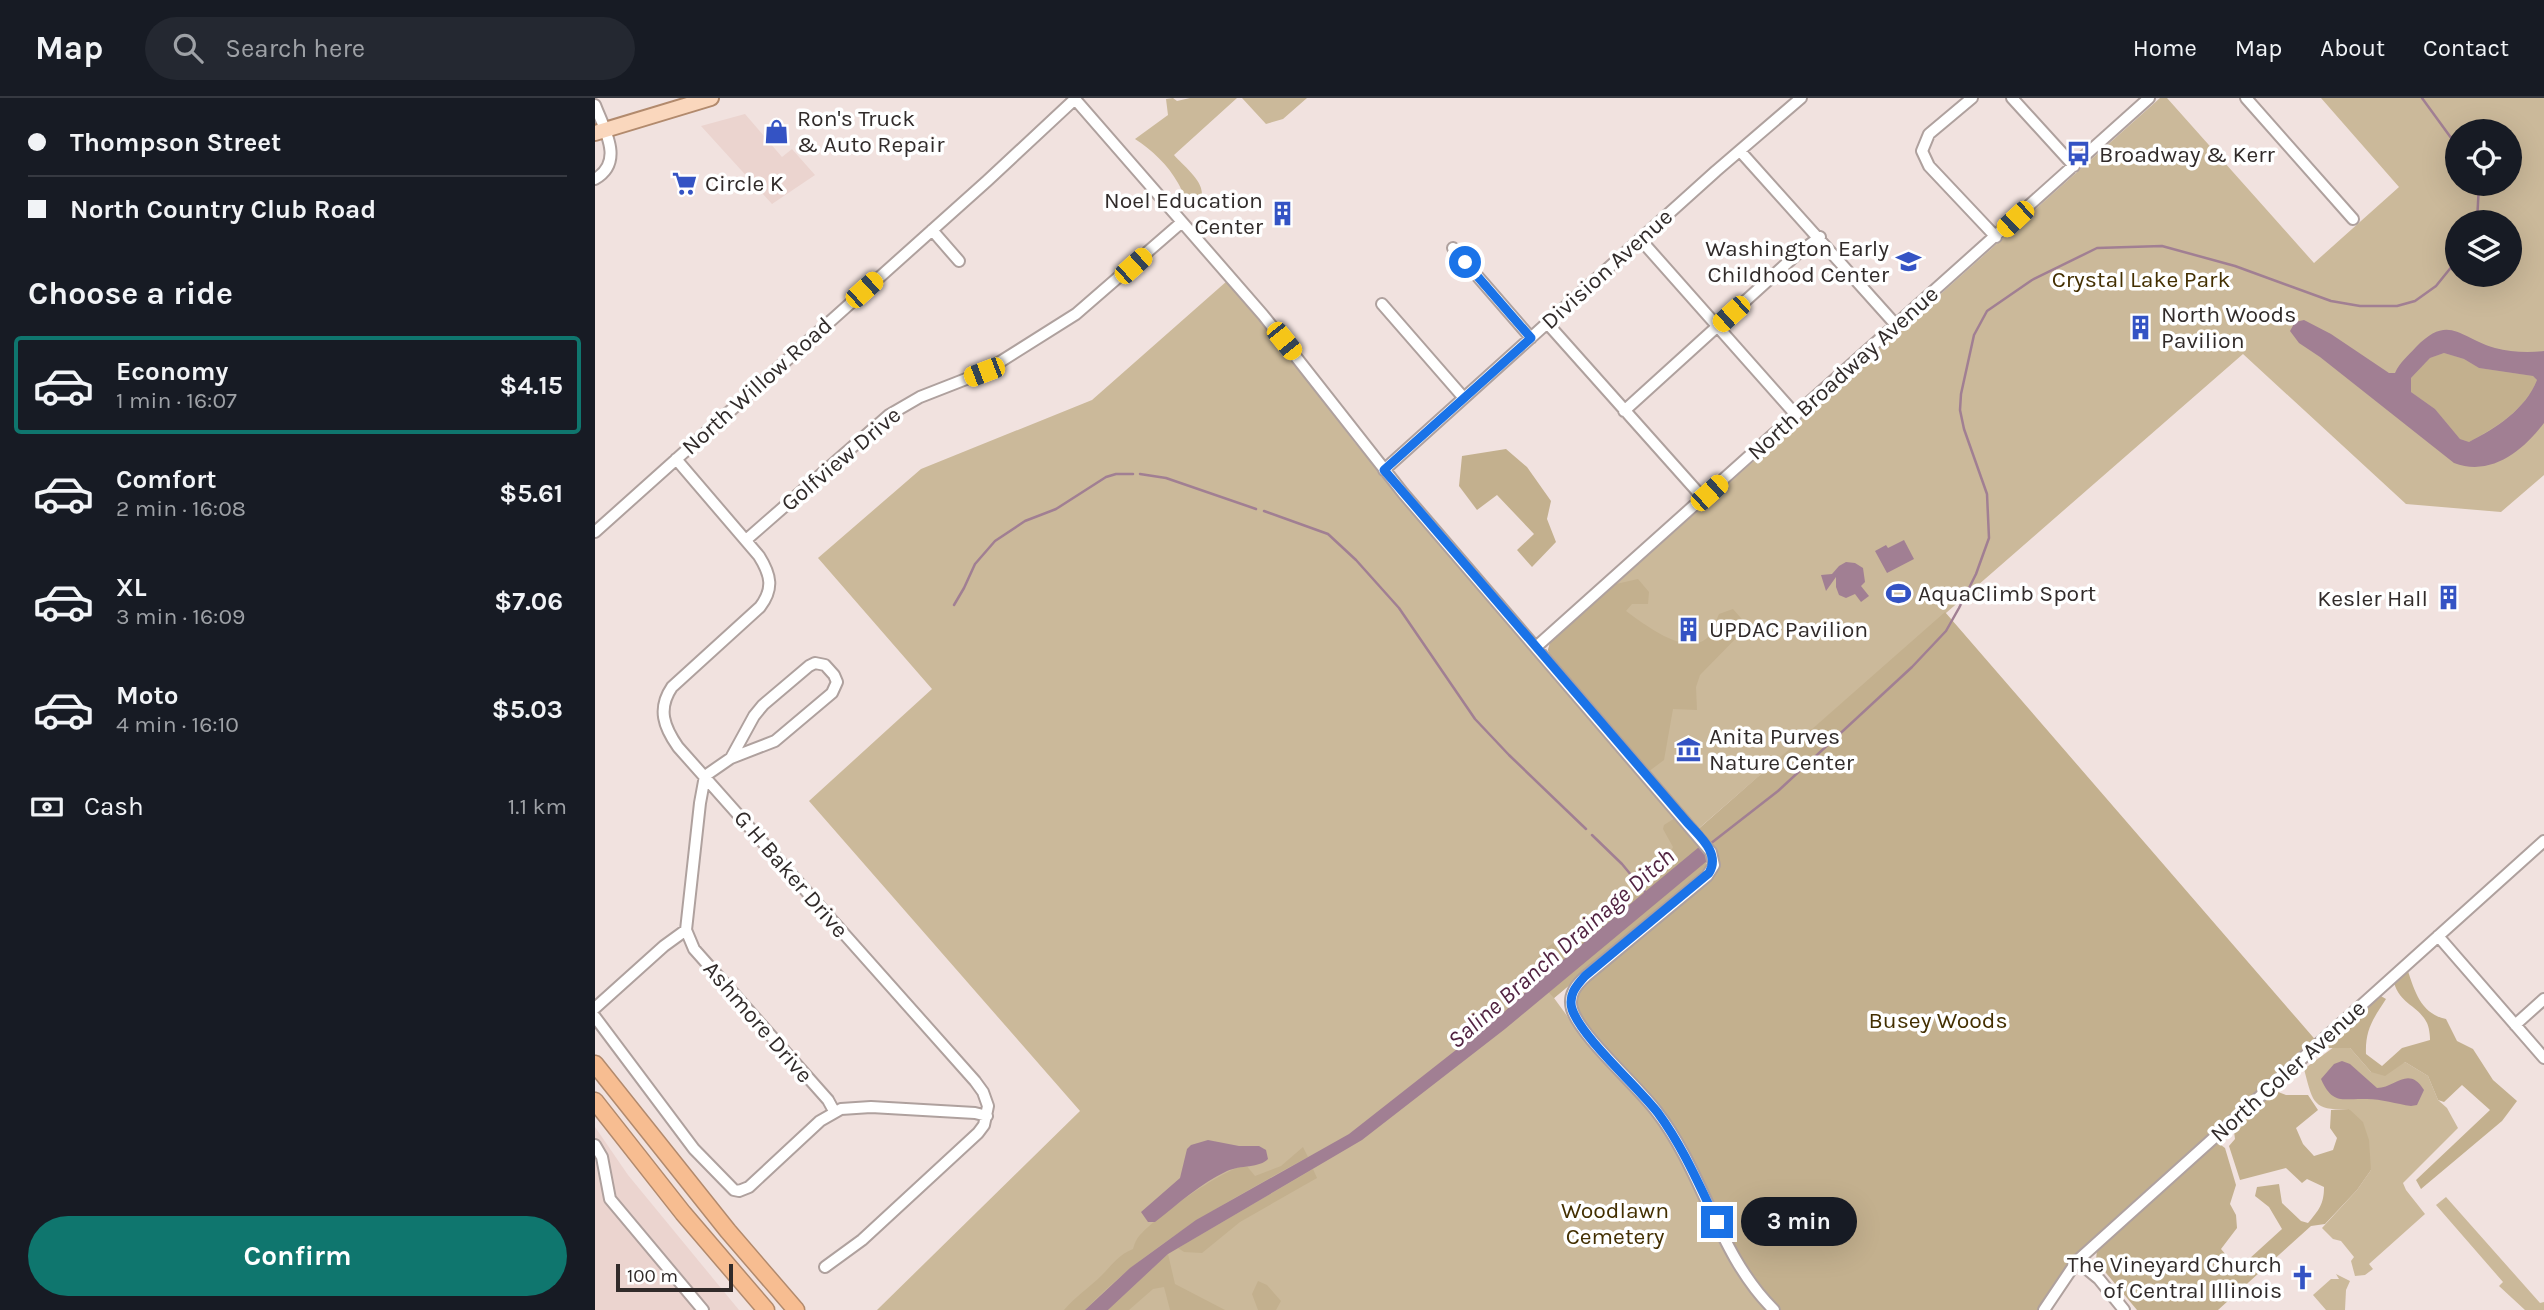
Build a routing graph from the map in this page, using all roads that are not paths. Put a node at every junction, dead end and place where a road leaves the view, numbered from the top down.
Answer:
1 (711, 98) edge
2 (1075, 98) edge
3 (1801, 98) edge
4 (1972, 98) edge
5 (2012, 98) edge
6 (2150, 98) edge
7 (2246, 98) edge
8 (595, 105) edge
9 (600, 131) edge
10 (1740, 151) junction
11 (2074, 166) junction
12 (595, 179) edge
13 (2353, 219) dead end
14 (1182, 222) junction
15 (932, 230) junction
16 (1819, 237) junction
17 (1996, 237) junction
18 (1640, 239) junction
19 (1453, 248) dead end
20 (959, 261) dead end
21 (1382, 304) dead end
22 (1547, 323) junction
23 (1896, 325) junction
24 (1717, 327) junction
25 (1531, 338) junction
26 (1463, 397) junction
27 (1624, 411) junction
28 (1796, 415) junction
29 (676, 459) junction
30 (1384, 470) junction
31 (1703, 498) junction
32 (595, 532) edge
33 (746, 540) junction
34 (1536, 647) junction
35 (731, 758) junction
36 (705, 776) junction
37 (2544, 841) edge
38 (685, 930) junction
39 (2438, 936) junction
40 (2544, 999) edge
41 (595, 1008) edge
42 (595, 1017) edge
43 (2515, 1026) junction
44 (2544, 1058) edge
45 (595, 1064) edge
46 (595, 1101) edge
47 (834, 1111) junction
48 (987, 1116) junction
49 (595, 1145) edge
50 (2077, 1261) junction
51 (825, 1267) dead end
52 (703, 1310) edge
53 (766, 1310) edge
54 (796, 1310) edge
55 (1774, 1310) edge
56 (2044, 1310) edge
57 (2124, 1310) edge

1 - 9 main road
2 - 14 street
2 - 15 street, North Willow Road
3 - 10 street, Division Avenue
4 - 17 street
5 - 11 street
6 - 11 street, North Broadway Avenue
7 - 13 street
8 - 9 street
9 - 12 street
10 - 16 street
10 - 18 street, Division Avenue
11 - 17 street, North Broadway Avenue
14 - 30 street
14 - 33 street, Golfview Drive
15 - 20 street
15 - 29 street, North Willow Road
16 - 23 street
16 - 24 street
17 - 23 street, North Broadway Avenue
18 - 22 street, Division Avenue
18 - 24 street
19 - 25 street
21 - 26 street
22 - 25 street, Division Avenue
22 - 27 street
23 - 28 street, North Broadway Avenue
24 - 27 street
24 - 28 street
25 - 26 street, Division Avenue
26 - 30 street, Division Avenue
27 - 31 street
28 - 31 street, North Broadway Avenue
29 - 32 street, North Willow Road
29 - 33 street, G H Baker Drive
30 - 34 street
31 - 34 street, North Broadway Avenue
33 - 36 street, G H Baker Drive
34 - 55 street
35 - 35 street
35 - 36 street
36 - 38 street
36 - 48 street, G H Baker Drive
37 - 39 street, North Coler Avenue
38 - 41 street
38 - 47 street, Ashmore Drive
39 - 43 street
39 - 50 street, North Coler Avenue
40 - 43 street
42 - 47 street
43 - 44 street
45 - 54 highway
46 - 53 highway
47 - 48 street
48 - 51 street
49 - 52 street
50 - 56 street, North Coler Avenue
50 - 57 street

